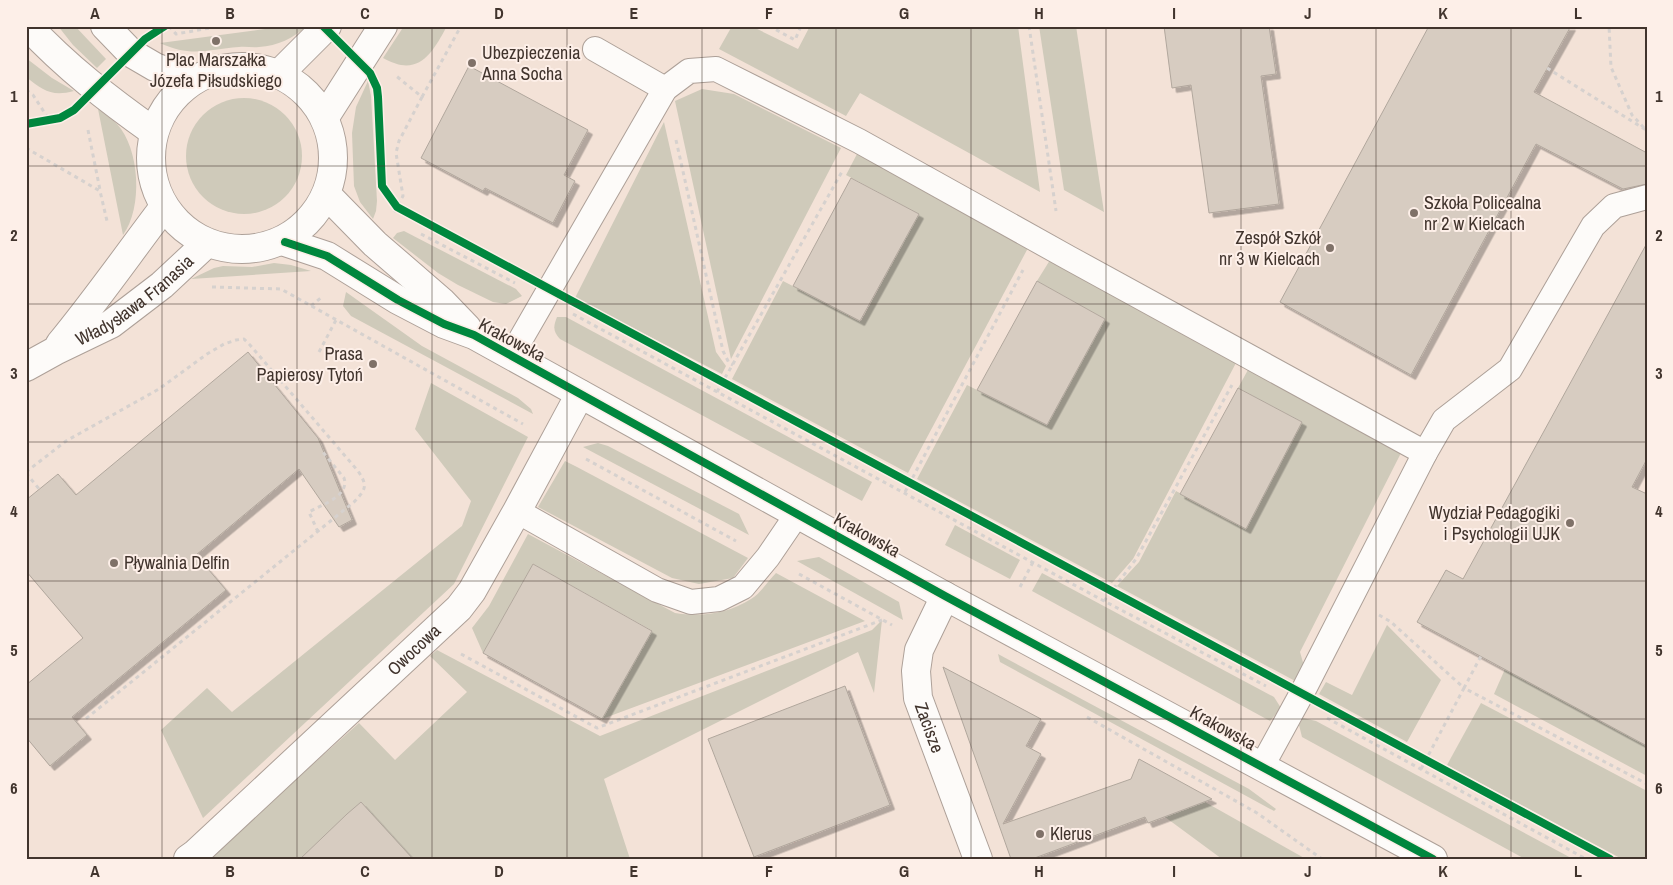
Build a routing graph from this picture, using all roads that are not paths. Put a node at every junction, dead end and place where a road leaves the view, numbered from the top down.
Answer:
1 (28, 26) edge
2 (105, 26) edge
3 (327, 26) edge
4 (383, 26) edge
5 (595, 49) dead end
6 (279, 74) junction
7 (192, 81) junction
8 (665, 89) junction
9 (325, 117) junction
10 (154, 132) junction
11 (327, 195) junction
12 (1647, 197) edge
13 (164, 207) junction
14 (285, 242) junction
15 (207, 243) junction
16 (474, 335) junction
17 (54, 351) junction
18 (511, 356) junction
19 (26, 367) edge
20 (580, 394) junction
21 (1425, 453) junction
22 (517, 511) junction
23 (798, 513) junction
24 (945, 596) junction
25 (1262, 766) junction
26 (188, 859) edge
27 (978, 859) edge
28 (1433, 859) edge

1 - 10 street
2 - 7 street
3 - 6 street
4 - 9 street
5 - 8 lane
6 - 7 street
6 - 9 street
7 - 10 street
8 - 18 lane
8 - 21 lane
9 - 11 street
10 - 13 street
11 - 14 street
11 - 16 street, Krakowska
12 - 21 lane
13 - 15 street
13 - 17 street, Władysława Franasia
14 - 15 street
14 - 16 street, Krakowska
15 - 17 street, Władysława Franasia
16 - 18 street, Krakowska
17 - 19 street, Władysława Franasia
18 - 20 street, Krakowska
20 - 22 street, Owocowa
20 - 23 street, Krakowska
21 - 25 lane
22 - 23 lane
22 - 26 street, Owocowa
23 - 24 street, Krakowska
24 - 25 street, Krakowska
24 - 27 street, Zacisze
25 - 28 street, Krakowska

